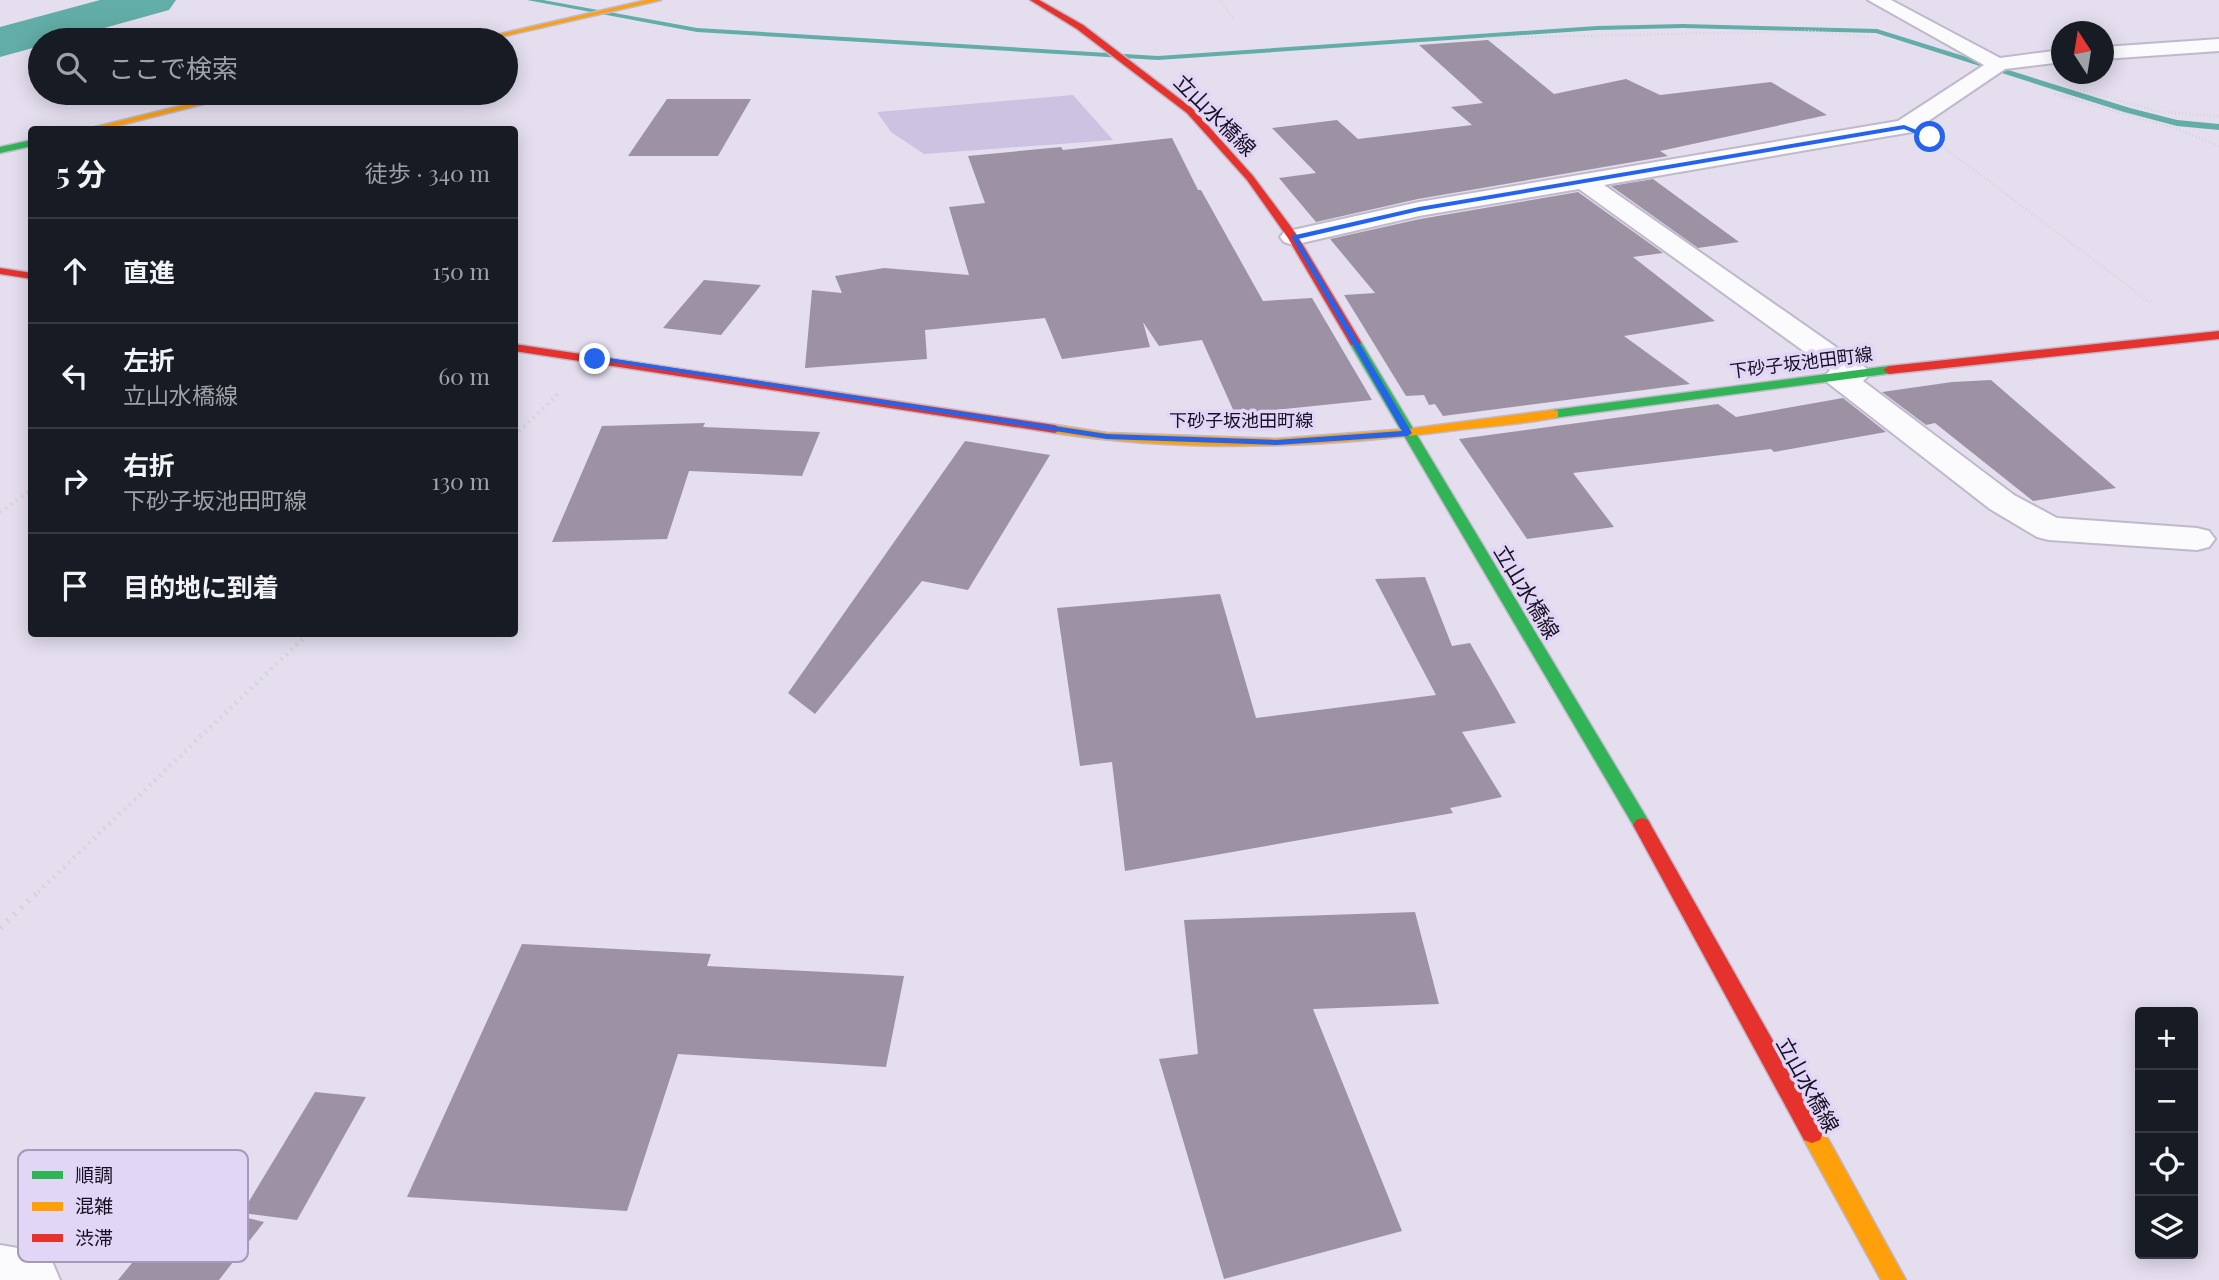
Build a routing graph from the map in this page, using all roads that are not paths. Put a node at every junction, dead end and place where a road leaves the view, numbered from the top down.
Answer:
1 (657, 0) edge
2 (1034, 0) edge
3 (1877, 0) edge
4 (518, 31) edge
5 (2219, 45) edge
6 (2114, 52) edge
7 (2051, 57) edge
8 (1993, 68) junction
9 (192, 105) edge
10 (104, 126) edge
11 (28, 143) edge
12 (0, 150) edge
13 (1582, 180) junction
14 (1293, 237) junction
15 (0, 271) edge
16 (28, 275) edge
17 (2219, 335) edge
18 (518, 348) edge
19 (1847, 375) junction
20 (1408, 433) junction
21 (2197, 539) dead end
22 (0, 1274) edge
23 (30, 1280) edge
24 (1894, 1280) edge

1 - 4 main road
2 - 14 main road, 立山水橋線
3 - 8 street
5 - 6 street
7 - 8 street
8 - 13 street
9 - 10 main road
11 - 12 main road
13 - 14 street
13 - 19 street
14 - 20 main road, 立山水橋線
15 - 16 main road
17 - 19 main road, 下砂子坂池田町線
18 - 20 main road, 下砂子坂池田町線
19 - 20 main road, 下砂子坂池田町線
19 - 21 street
20 - 24 main road, 立山水橋線
22 - 23 street

